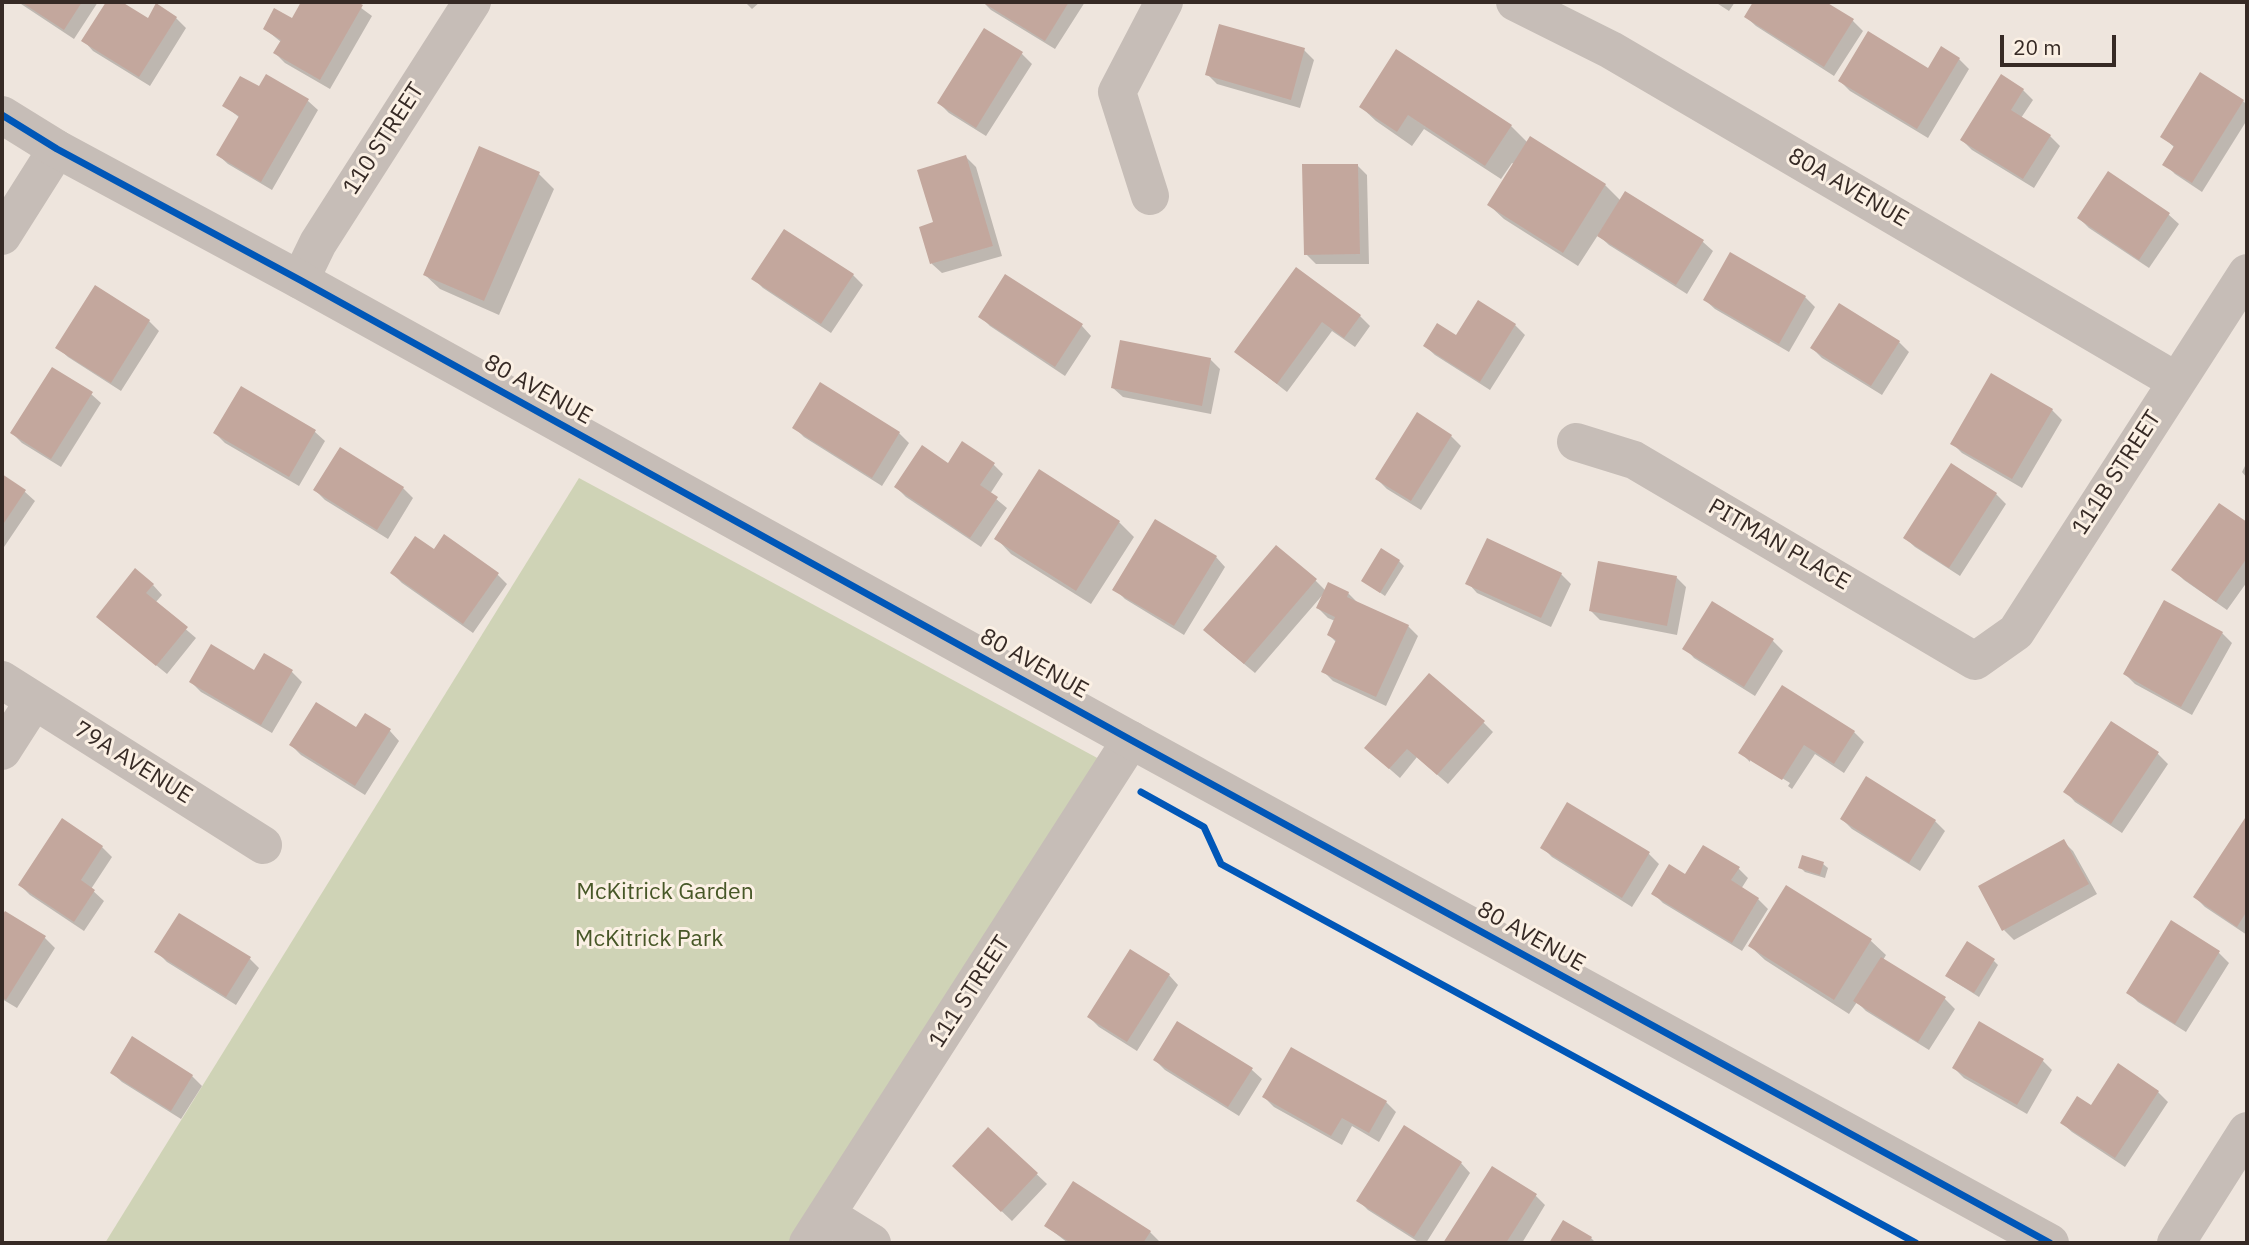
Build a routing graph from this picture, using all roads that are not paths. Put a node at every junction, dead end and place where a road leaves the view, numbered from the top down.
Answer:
1 (472, 2) edge
2 (1164, 2) edge
3 (1515, 2) edge
4 (2, 115) edge
5 (57, 149) junction
6 (1150, 196) dead end
7 (2, 236) edge
8 (2247, 273) edge
9 (300, 280) junction
10 (2176, 381) junction
11 (1576, 442) dead end
12 (1975, 661) joint
13 (2, 680) edge
14 (34, 701) junction
15 (1131, 740) junction
16 (2, 751) edge
17 (263, 845) dead end
18 (2247, 1131) edge
19 (818, 1229) edge
20 (872, 1243) edge
21 (2050, 1243) edge
22 (2176, 1243) edge

1 - 9 street, 110 STREET
2 - 6 street
3 - 10 street, 80A AVENUE
4 - 5 street, 80 AVENUE
5 - 7 street
5 - 9 street, 80 AVENUE
8 - 10 street, 111B STREET
9 - 15 street, 80 AVENUE
10 - 12 street, 111B STREET
11 - 12 street, PITMAN PLACE
13 - 14 street, 79A AVENUE
14 - 16 street
14 - 17 street, 79A AVENUE
15 - 19 street, 111 STREET
15 - 21 street, 80 AVENUE
18 - 22 street
19 - 20 street

